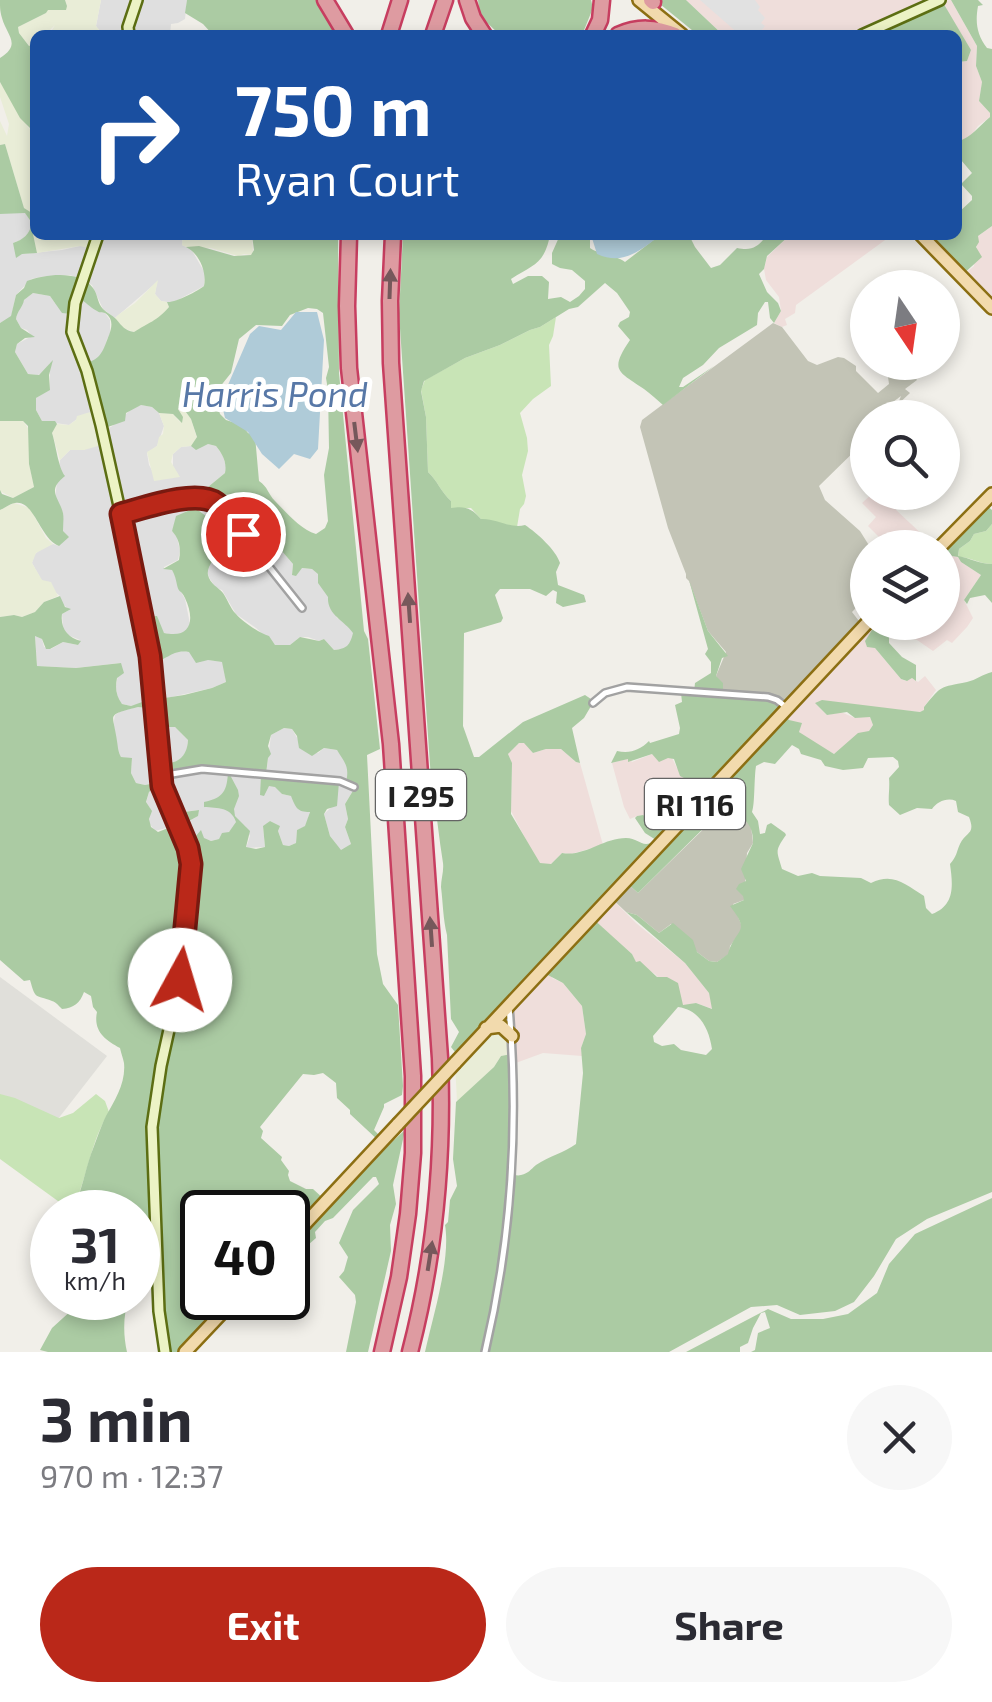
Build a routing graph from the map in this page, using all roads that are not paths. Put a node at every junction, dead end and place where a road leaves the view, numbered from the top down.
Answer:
1 (137, 0) edge
2 (325, 0) edge
3 (400, 0) edge
4 (445, 0) edge
5 (467, 0) edge
6 (602, 0) edge
7 (648, 0) edge
8 (940, 0) edge
9 (128, 30) edge
10 (343, 30) edge
11 (391, 30) edge
12 (435, 30) edge
13 (481, 30) edge
14 (595, 30) edge
15 (637, 30) edge
16 (662, 30) edge
17 (674, 30) edge
18 (687, 30) edge
19 (873, 30) edge
20 (96, 240) edge
21 (349, 240) edge
22 (392, 240) edge
23 (925, 240) edge
24 (992, 308) edge
25 (992, 494) edge
26 (121, 514) junction
27 (957, 530) edge
28 (302, 608) dead end
29 (851, 640) edge
30 (592, 703) dead end
31 (786, 707) junction
32 (160, 776) junction
33 (354, 787) dead end
34 (509, 1004) junction
35 (486, 1028) junction
36 (512, 1036) junction
37 (310, 1218) edge
38 (215, 1320) edge
39 (165, 1352) edge
40 (185, 1352) edge
41 (382, 1352) edge
42 (410, 1352) edge
43 (485, 1352) edge

1 - 9 street
2 - 10 highway
3 - 11 highway
4 - 12 highway
5 - 13 highway
6 - 14 highway
7 - 17 main road
7 - 18 main road
8 - 19 street
15 - 16 highway
20 - 26 street
21 -> 41 highway, I 295
42 -> 22 highway, I 295
23 - 24 main road
25 - 27 main road
26 - 28 street
26 - 32 street
29 - 31 main road, RI 116
30 - 31 street
31 - 34 main road, RI 116
32 - 33 street
32 - 39 street
34 - 35 main road, RI 116
34 - 36 street
35 - 36 main road
35 - 37 main road, RI 116, bridge
36 - 43 street
38 - 40 main road

